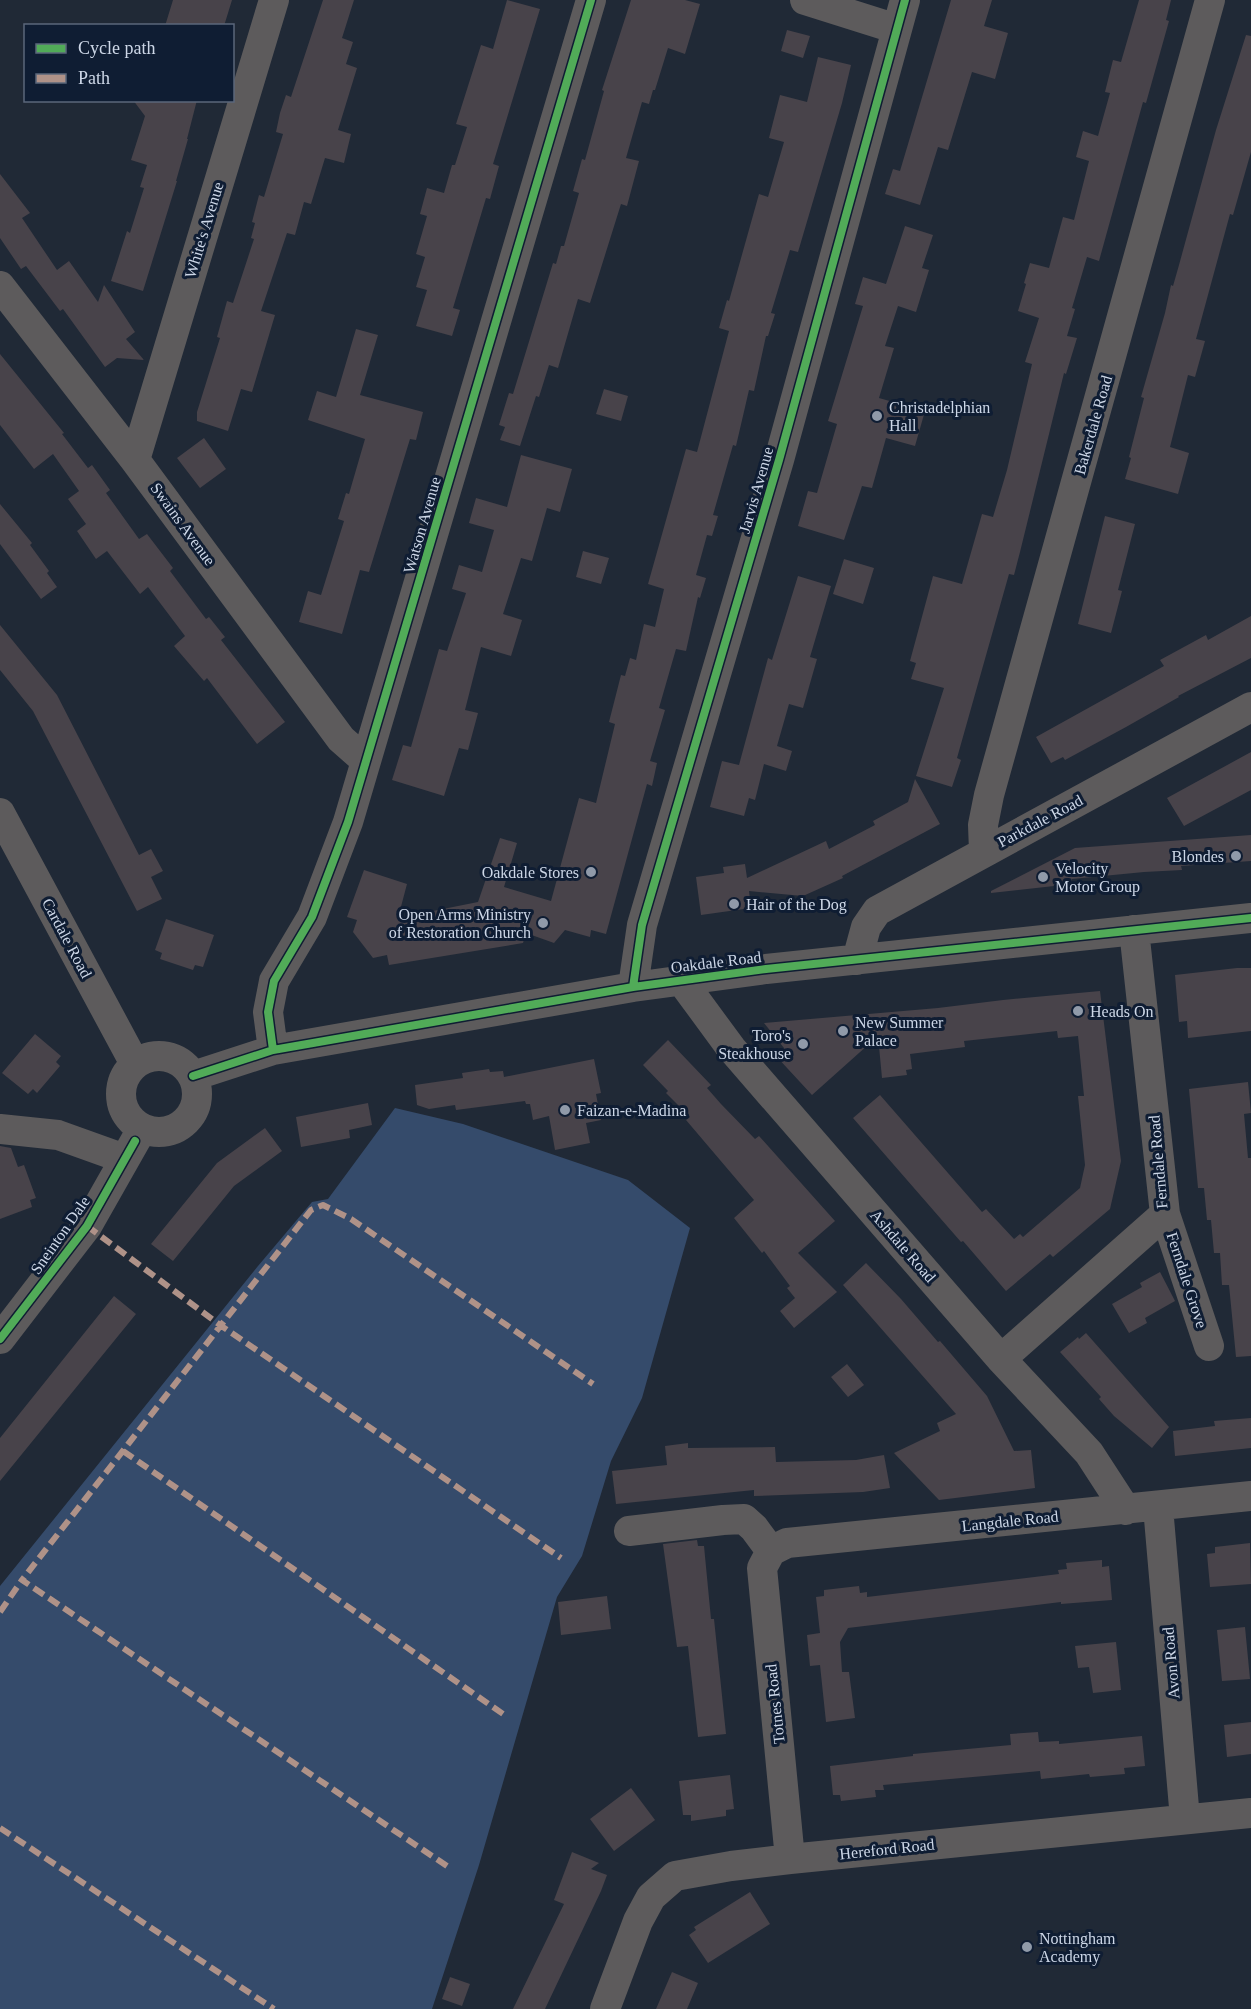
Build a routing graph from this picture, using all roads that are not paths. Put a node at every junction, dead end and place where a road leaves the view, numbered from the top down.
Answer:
1 (274, 0) edge
2 (591, 0) edge
3 (805, 0) edge
4 (905, 0) edge
5 (1210, 0) edge
6 (897, 29) junction
7 (0, 286) edge
8 (135, 460) junction
9 (1251, 707) edge
10 (366, 761) junction
11 (0, 813) edge
12 (984, 852) junction
13 (1251, 918) edge
14 (1134, 930) junction
15 (857, 960) junction
16 (681, 980) junction
17 (633, 987) junction
18 (273, 1050) junction
19 (135, 1064) junction
20 (193, 1076) junction
21 (0, 1129) edge
22 (142, 1129) junction
23 (125, 1159) junction
24 (1165, 1214) junction
25 (0, 1339) edge
26 (1209, 1346) dead end
27 (1001, 1359) junction
28 (1251, 1496) edge
29 (1158, 1507) junction
30 (1126, 1510) junction
31 (629, 1531) dead end
32 (771, 1551) junction
33 (1251, 1813) edge
34 (1185, 1819) junction
35 (790, 1859) junction
36 (605, 2009) edge

1 - 8 street, White's Avenue
2 - 10 street, Watson Avenue
3 - 6 street
4 - 6 street, Jarvis Avenue
5 - 12 street, Bakerdale Road
6 - 17 street, Jarvis Avenue
7 - 8 street, Swains Avenue
8 - 10 street, Swains Avenue
9 - 12 street, Parkdale Road
10 - 18 street, Watson Avenue
11 - 19 street, Cardale Road
12 - 15 street, Parkdale Road
13 - 14 street, Oakdale Road
14 - 15 street, Oakdale Road
14 - 24 street, Ferndale Road
15 - 16 street, Oakdale Road
16 - 17 street, Oakdale Road
16 - 27 street, Ashdale Road
17 - 18 street, Oakdale Road
18 - 20 street, Oakdale Road
19 - 20 street
19 - 22 street
20 - 22 street
21 - 23 street
22 - 23 street, Sneinton Dale
23 - 25 street, Sneinton Dale
24 - 26 street, Ferndale Grove
24 - 27 street, Ferndale Road
27 - 30 street, Ashdale Road
28 - 29 street, Langdale Road
29 - 30 street, Langdale Road
29 - 34 street, Avon Road
30 - 32 street, Langdale Road
31 - 32 street
32 - 35 street, Totnes Road
33 - 34 street, Hereford Road
34 - 35 street, Hereford Road
35 - 36 street, Hereford Road

